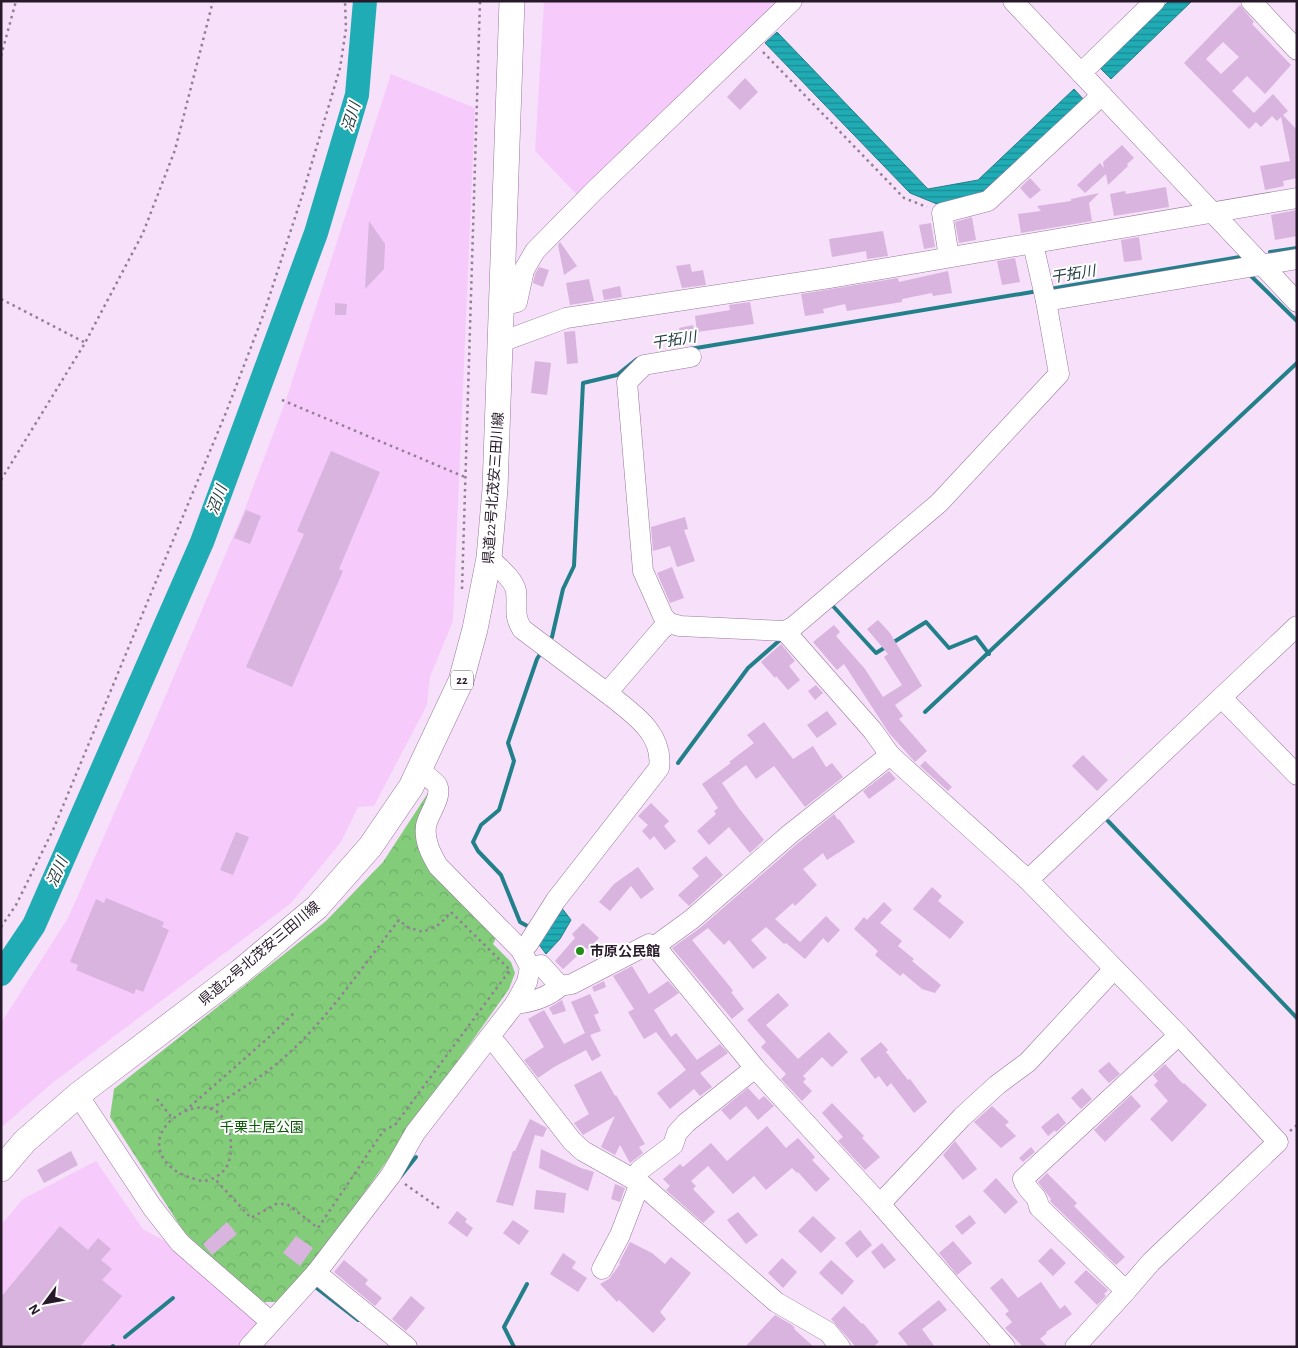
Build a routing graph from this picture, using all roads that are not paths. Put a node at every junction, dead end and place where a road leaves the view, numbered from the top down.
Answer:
1 (512, 1) edge
2 (792, 1) edge
3 (1013, 1) edge
4 (1155, 1) edge
5 (1251, 1) edge
6 (1297, 50) edge
7 (1081, 73) junction
8 (1102, 95) junction
9 (1297, 198) edge
10 (1214, 212) junction
11 (1034, 244) junction
12 (949, 257) junction
13 (1297, 259) edge
14 (1262, 265) junction
15 (1044, 294) junction
16 (1297, 302) edge
17 (501, 306) junction
18 (501, 342) junction
19 (691, 356) dead end
20 (489, 558) junction
21 (669, 624) junction
22 (1297, 626) edge
23 (785, 632) junction
24 (607, 693) junction
25 (1222, 698) junction
26 (890, 755) junction
27 (419, 770) junction
28 (1297, 775) edge
29 (1028, 880) junction
30 (655, 946) junction
31 (526, 959) junction
32 (1114, 969) junction
33 (560, 986) junction
34 (515, 1004) junction
35 (1178, 1035) junction
36 (490, 1038) junction
37 (755, 1068) junction
38 (78, 1095) junction
39 (1, 1169) edge
40 (637, 1181) junction
41 (880, 1204) junction
42 (602, 1268) dead end
43 (316, 1273) junction
44 (1126, 1291) junction
45 (271, 1322) junction
46 (249, 1347) edge
47 (407, 1347) edge
48 (840, 1347) edge
49 (1005, 1347) edge
50 (1075, 1347) edge

1 - 17 main road, 県道22号北茂安三田川線 / 22
2 - 17 street
3 - 7 street
4 - 7 street
5 - 6 street
7 - 8 street
8 - 10 street
8 - 12 street
9 - 10 street
10 - 11 street
10 - 14 street
11 - 12 street
11 - 15 street
12 - 18 street
13 - 14 street
14 - 15 street
14 - 16 street
15 - 23 street
17 - 18 main road, 県道22号北茂安三田川線 / 22
18 - 20 main road, 県道22号北茂安三田川線 / 22
19 - 21 street
20 - 24 street
20 - 27 main road, 県道22号北茂安三田川線 / 22
21 - 23 street
21 - 24 street
22 - 25 street
23 - 26 street
24 - 31 street
25 - 28 street
25 - 29 street
26 - 29 street
26 - 30 street
27 - 31 street
27 - 38 main road, 県道22号北茂安三田川線 / 22
29 - 32 street
30 - 33 street
30 - 37 street
31 - 33 street
31 - 34 street
32 - 35 street
32 - 41 street
33 - 34 street
34 - 36 street
35 - 44 street
35 - 44 street
36 - 40 street
36 - 43 street
37 - 40 street
37 - 41 street
38 - 39 main road, 県道22号北茂安三田川線 / 22
38 - 45 street
40 - 42 street
40 - 48 street
41 - 49 street
43 - 45 street
43 - 47 street
44 - 50 street
45 - 46 street

